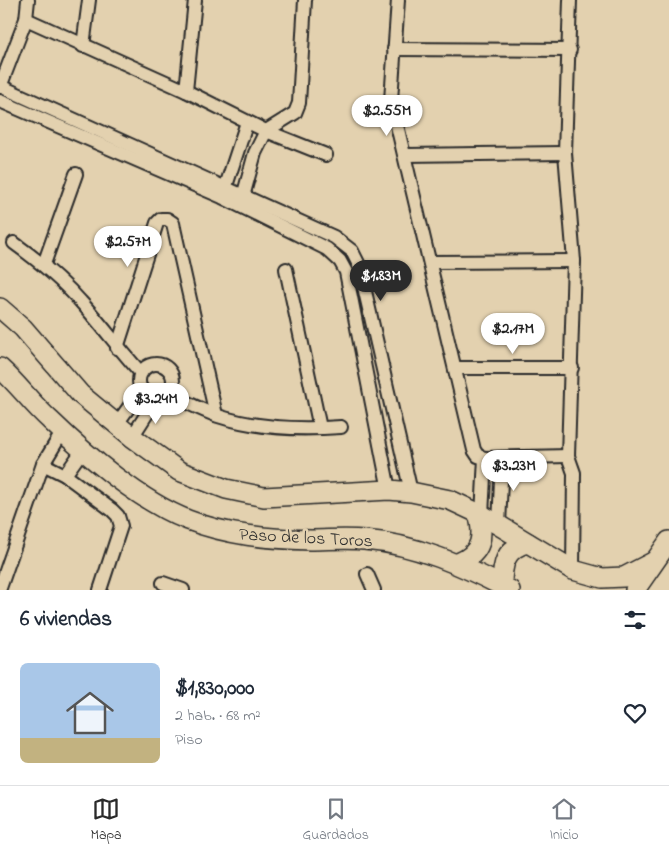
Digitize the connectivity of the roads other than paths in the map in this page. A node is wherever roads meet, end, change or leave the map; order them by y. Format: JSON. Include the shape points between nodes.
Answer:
{"nodes":[{"id":1,"x":28,"y":0,"type":"edge"},
{"id":2,"x":89,"y":0,"type":"edge"},
{"id":3,"x":195,"y":0,"type":"edge"},
{"id":4,"x":306,"y":0,"type":"edge"},
{"id":5,"x":398,"y":0,"type":"edge"},
{"id":6,"x":570,"y":0,"type":"edge"},
{"id":7,"x":26,"y":19,"type":"junction"},
{"id":8,"x":83,"y":46,"type":"junction"},
{"id":9,"x":394,"y":49,"type":"junction"},
{"id":10,"x":570,"y":50,"type":"junction"},
{"id":11,"x":0,"y":86,"type":"edge"},
{"id":12,"x":186,"y":91,"type":"junction"},
{"id":13,"x":0,"y":101,"type":"edge"},
{"id":14,"x":247,"y":122,"type":"junction"},
{"id":15,"x":266,"y":131,"type":"junction"},
{"id":16,"x":565,"y":153,"type":"junction"},
{"id":17,"x":326,"y":155,"type":"dead end"},
{"id":18,"x":406,"y":155,"type":"junction"},
{"id":19,"x":76,"y":174,"type":"dead end"},
{"id":20,"x":224,"y":192,"type":"junction"},
{"id":21,"x":241,"y":201,"type":"junction"},
{"id":22,"x":14,"y":244,"type":"dead end"},
{"id":23,"x":574,"y":261,"type":"junction"},
{"id":24,"x":430,"y":262,"type":"junction"},
{"id":25,"x":44,"y":264,"type":"junction"},
{"id":26,"x":286,"y":269,"type":"dead end"},
{"id":27,"x":0,"y":308,"type":"edge"},
{"id":28,"x":117,"y":348,"type":"junction"},
{"id":29,"x":0,"y":368,"type":"edge"},
{"id":30,"x":454,"y":368,"type":"junction"},
{"id":31,"x":572,"y":368,"type":"junction"},
{"id":32,"x":142,"y":373,"type":"junction"},
{"id":33,"x":142,"y":390,"type":"junction"},
{"id":34,"x":162,"y":396,"type":"junction"},
{"id":35,"x":216,"y":415,"type":"junction"},
{"id":36,"x":116,"y":425,"type":"junction"},
{"id":37,"x":341,"y":427,"type":"dead end"},
{"id":38,"x":320,"y":428,"type":"junction"},
{"id":39,"x":63,"y":431,"type":"junction"},
{"id":40,"x":132,"y":437,"type":"junction"},
{"id":41,"x":82,"y":451,"type":"junction"},
{"id":42,"x":568,"y":456,"type":"junction"},
{"id":43,"x":485,"y":458,"type":"junction"},
{"id":44,"x":502,"y":459,"type":"junction"},
{"id":45,"x":43,"y":464,"type":"junction"},
{"id":46,"x":65,"y":475,"type":"junction"},
{"id":47,"x":389,"y":490,"type":"junction"},
{"id":48,"x":411,"y":492,"type":"junction"},
{"id":49,"x":480,"y":513,"type":"junction"},
{"id":50,"x":499,"y":525,"type":"junction"},
{"id":51,"x":669,"y":541,"type":"edge"},
{"id":52,"x":528,"y":543,"type":"junction"},
{"id":53,"x":653,"y":562,"type":"junction"},
{"id":54,"x":458,"y":563,"type":"junction"},
{"id":55,"x":573,"y":570,"type":"junction"},
{"id":56,"x":367,"y":574,"type":"dead end"},
{"id":57,"x":163,"y":583,"type":"dead end"},
{"id":58,"x":0,"y":588,"type":"edge"},
{"id":59,"x":506,"y":588,"type":"edge"},
{"id":60,"x":100,"y":590,"type":"edge"},
{"id":61,"x":183,"y":590,"type":"edge"},
{"id":62,"x":374,"y":590,"type":"edge"},
{"id":63,"x":635,"y":590,"type":"edge"}],
"edges":[{"from":1,"to":7,"type":"street"},
{"from":2,"to":8,"type":"street"},
{"from":3,"to":12,"type":"street"},
{"from":4,"to":15,"type":"street","via":[[299,103],[295,113]]},
{"from":5,"to":9,"type":"street"},
{"from":6,"to":10,"type":"street"},
{"from":7,"to":8,"type":"street"},
{"from":7,"to":11,"type":"street"},
{"from":8,"to":12,"type":"street"},
{"from":9,"to":10,"type":"street"},
{"from":9,"to":18,"type":"street","via":[[391,100]]},
{"from":10,"to":16,"type":"street"},
{"from":11,"to":20,"type":"street"},
{"from":12,"to":14,"type":"street"},
{"from":13,"to":20,"type":"street"},
{"from":14,"to":15,"type":"street"},
{"from":14,"to":20,"type":"street"},
{"from":15,"to":17,"type":"street"},
{"from":15,"to":21,"type":"street","via":[[255,153]]},
{"from":16,"to":18,"type":"street"},
{"from":16,"to":23,"type":"street"},
{"from":18,"to":24,"type":"street"},
{"from":19,"to":25,"type":"street"},
{"from":20,"to":21,"type":"street"},
{"from":21,"to":47,"type":"street","via":[[327,248],[346,272]]},
{"from":21,"to":48,"type":"street","via":[[334,238],[352,251],[359,265]]},
{"from":22,"to":25,"type":"street"},
{"from":23,"to":24,"type":"street"},
{"from":23,"to":31,"type":"street"},
{"from":24,"to":30,"type":"street"},
{"from":25,"to":28,"type":"street","via":[[82,302]]},
{"from":26,"to":38,"type":"street"},
{"from":27,"to":36,"type":"street","via":[[23,328],[80,394]]},
{"from":28,"to":32,"type":"street"},
{"from":28,"to":35,"type":"street","via":[[157,223],[167,219],[173,223]]},
{"from":29,"to":39,"type":"street","name":"Paso de los Toros"},
{"from":30,"to":31,"type":"street"},
{"from":30,"to":43,"type":"street","via":[[474,450]]},
{"from":31,"to":42,"type":"street"},
{"from":32,"to":33,"type":"street"},
{"from":32,"to":34,"type":"street","via":[[150,365],[167,368],[173,384]]},
{"from":33,"to":34,"type":"street","via":[[151,397]]},
{"from":33,"to":36,"type":"street"},
{"from":34,"to":35,"type":"street"},
{"from":34,"to":40,"type":"street"},
{"from":35,"to":38,"type":"street","via":[[255,426]]},
{"from":36,"to":40,"type":"street"},
{"from":37,"to":38,"type":"street"},
{"from":39,"to":41,"type":"street","name":"Paso de los Toros"},
{"from":39,"to":45,"type":"street"},
{"from":40,"to":47,"type":"street","via":[[178,471],[226,489],[264,497]]},
{"from":41,"to":46,"type":"street"},
{"from":41,"to":54,"type":"street","name":"Paso de los Toros","via":[[159,505],[214,529],[240,535],[385,542]]},
{"from":42,"to":44,"type":"street"},
{"from":42,"to":55,"type":"street","via":[[574,473]]},
{"from":43,"to":44,"type":"street"},
{"from":43,"to":49,"type":"street"},
{"from":44,"to":50,"type":"street"},
{"from":45,"to":46,"type":"street"},
{"from":45,"to":58,"type":"street"},
{"from":46,"to":60,"type":"street","via":[[118,516],[121,526]]},
{"from":47,"to":48,"type":"street"},
{"from":48,"to":49,"type":"street","via":[[450,500]]},
{"from":49,"to":50,"type":"street"},
{"from":49,"to":54,"type":"street","via":[[480,544],[470,558]]},
{"from":50,"to":52,"type":"street"},
{"from":51,"to":53,"type":"street"},
{"from":52,"to":55,"type":"street"},
{"from":52,"to":59,"type":"street","via":[[516,545],[510,551],[502,575]]},
{"from":53,"to":55,"type":"street","via":[[624,577],[602,578]]},
{"from":53,"to":63,"type":"street"},
{"from":54,"to":59,"type":"street","name":"Paso de los Toros"},
{"from":56,"to":62,"type":"street"},
{"from":57,"to":61,"type":"street"}]}
